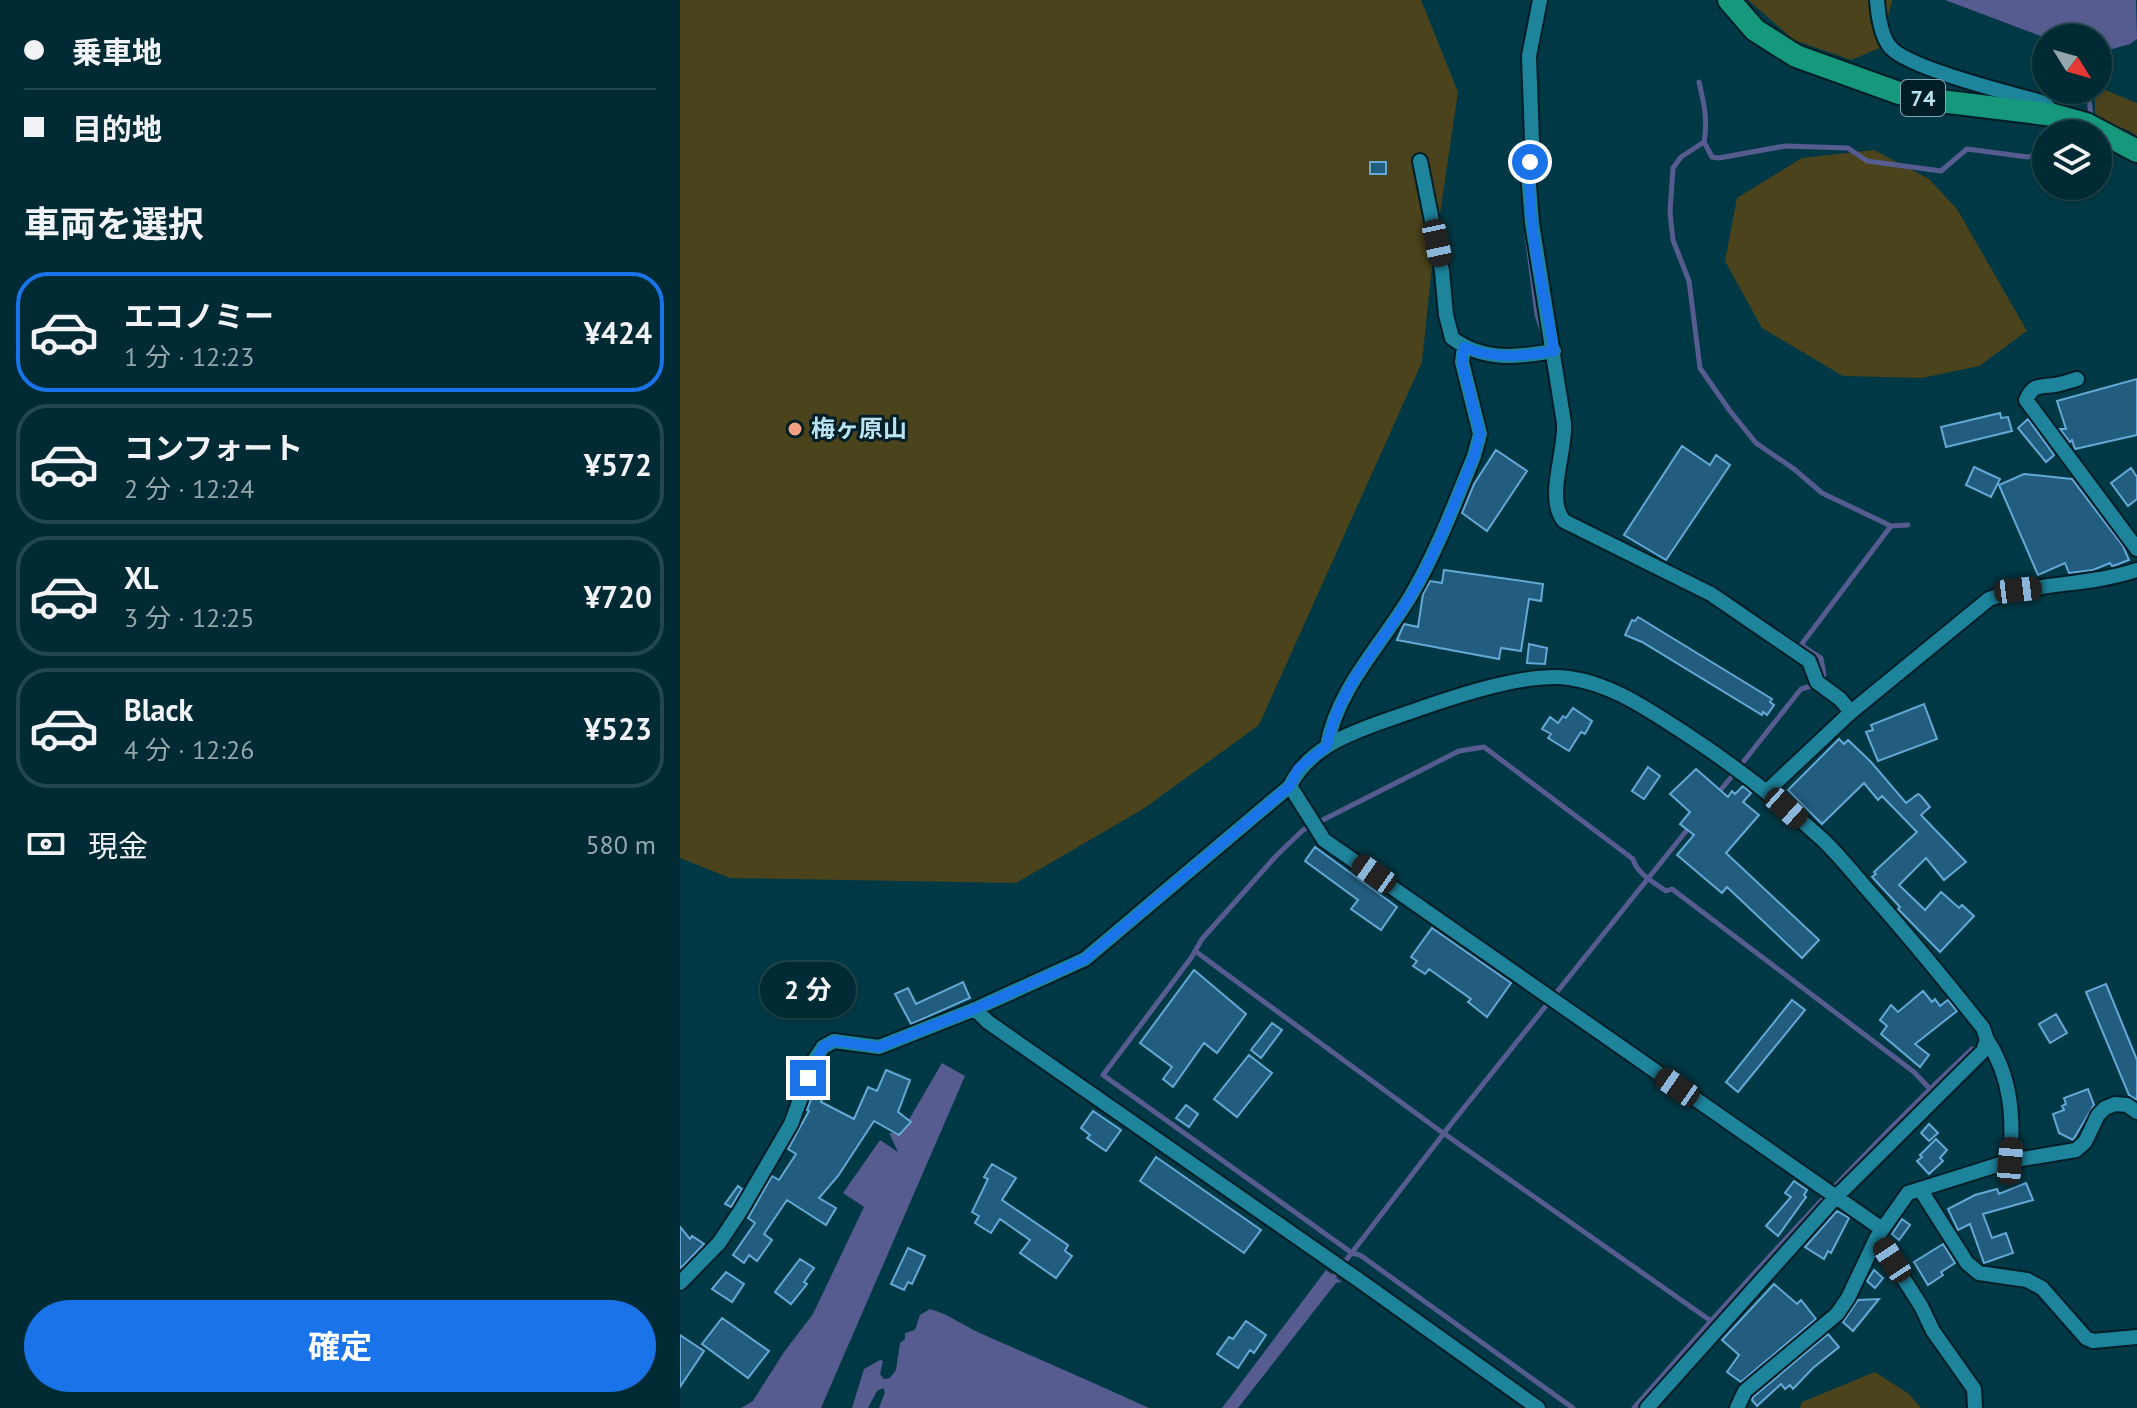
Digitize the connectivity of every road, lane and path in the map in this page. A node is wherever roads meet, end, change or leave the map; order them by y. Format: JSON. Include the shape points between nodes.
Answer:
{"nodes":[{"id":1,"x":1540,"y":0,"type":"edge"},
{"id":2,"x":1729,"y":0,"type":"edge"},
{"id":3,"x":1877,"y":0,"type":"edge"},
{"id":4,"x":2054,"y":115,"type":"junction"},
{"id":5,"x":2137,"y":151,"type":"edge"},
{"id":6,"x":1420,"y":161,"type":"dead end"},
{"id":7,"x":1464,"y":347,"type":"junction"},
{"id":8,"x":1554,"y":351,"type":"junction"},
{"id":9,"x":2077,"y":379,"type":"dead end"},
{"id":10,"x":2137,"y":549,"type":"edge"},
{"id":11,"x":2137,"y":570,"type":"edge"},
{"id":12,"x":1851,"y":712,"type":"junction"},
{"id":13,"x":1327,"y":746,"type":"junction"},
{"id":14,"x":1290,"y":786,"type":"junction"},
{"id":15,"x":1767,"y":791,"type":"junction"},
{"id":16,"x":975,"y":1009,"type":"junction"},
{"id":17,"x":1987,"y":1040,"type":"junction"},
{"id":18,"x":2137,"y":1112,"type":"edge"},
{"id":19,"x":2010,"y":1161,"type":"junction"},
{"id":20,"x":1920,"y":1189,"type":"junction"},
{"id":21,"x":1830,"y":1195,"type":"junction"},
{"id":22,"x":1880,"y":1233,"type":"junction"},
{"id":23,"x":680,"y":1283,"type":"edge"},
{"id":24,"x":2137,"y":1337,"type":"edge"},
{"id":25,"x":1538,"y":1408,"type":"edge"},
{"id":26,"x":1647,"y":1408,"type":"edge"},
{"id":27,"x":1737,"y":1408,"type":"edge"},
{"id":28,"x":1975,"y":1408,"type":"edge"}],
"edges":[{"from":1,"to":8,"type":"street","via":[[1529,56],[1529,185]]},
{"from":2,"to":4,"type":"main road","number":"74","via":[[1755,30],[1796,56],[1899,93]]},
{"from":3,"to":4,"type":"street","via":[[1885,40],[1893,51],[1941,72],[2045,103]]},
{"from":4,"to":5,"type":"main road","number":"74","via":[[2086,124]]},
{"from":6,"to":7,"type":"street","via":[[1446,315],[1452,338]]},
{"from":7,"to":8,"type":"street","via":[[1511,358]]},
{"from":7,"to":13,"type":"street","via":[[1462,362],[1480,434],[1474,456],[1411,596],[1350,689],[1331,723]]},
{"from":8,"to":12,"type":"street","via":[[1566,441],[1555,501],[1564,521],[1723,603],[1809,661],[1817,682]]},
{"from":9,"to":10,"type":"street","via":[[2039,385],[2026,400]]},
{"from":11,"to":12,"type":"street","via":[[1989,599]]},
{"from":12,"to":15,"type":"street"},
{"from":13,"to":14,"type":"street","via":[[1298,769]]},
{"from":13,"to":15,"type":"street","via":[[1437,702],[1531,679],[1570,678],[1630,698]]},
{"from":14,"to":16,"type":"street","via":[[1085,959]]},
{"from":14,"to":21,"type":"street","via":[[1324,840]]},
{"from":15,"to":17,"type":"street","via":[[1824,841],[1911,938]]},
{"from":16,"to":23,"type":"street","via":[[879,1047],[834,1041],[823,1047],[791,1124],[741,1210],[719,1243]]},
{"from":16,"to":25,"type":"street"},
{"from":17,"to":19,"type":"street","via":[[2006,1076],[2013,1130]]},
{"from":17,"to":21,"type":"street","via":[[1983,1051]]},
{"from":18,"to":19,"type":"street","via":[[2115,1104],[2098,1115],[2076,1150]]},
{"from":19,"to":20,"type":"street"},
{"from":20,"to":22,"type":"street","via":[[1908,1193]]},
{"from":20,"to":24,"type":"street","via":[[1967,1263],[1979,1273],[2027,1280],[2042,1288],[2093,1341]]},
{"from":21,"to":22,"type":"street"},
{"from":21,"to":26,"type":"street"},
{"from":22,"to":27,"type":"street","via":[[1837,1314],[1745,1391]]},
{"from":22,"to":28,"type":"street","via":[[1933,1331],[1974,1389]]}]}
